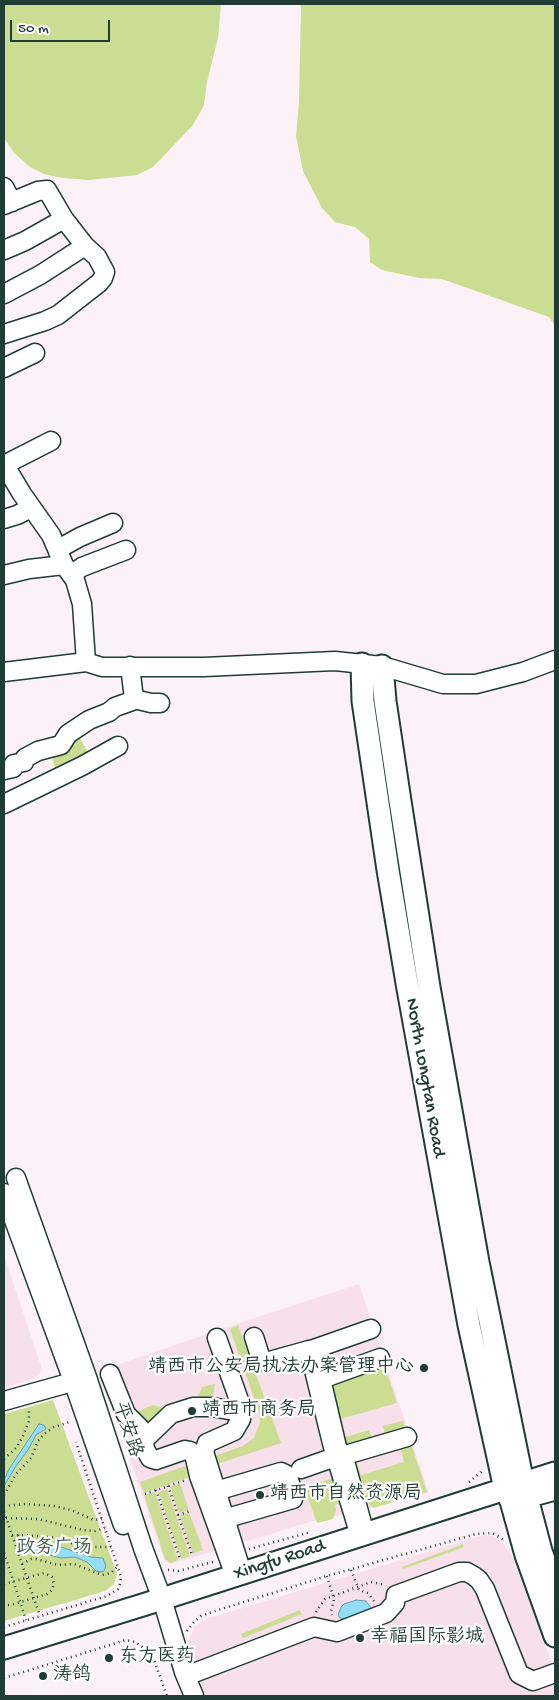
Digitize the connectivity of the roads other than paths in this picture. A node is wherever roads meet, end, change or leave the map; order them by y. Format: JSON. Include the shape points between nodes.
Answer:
{"nodes":[{"id":1,"x":4,"y":186,"type":"edge"},
{"id":2,"x":8,"y":204,"type":"edge"},
{"id":3,"x":64,"y":219,"type":"junction"},
{"id":4,"x":85,"y":246,"type":"junction"},
{"id":5,"x":4,"y":250,"type":"edge"},
{"id":6,"x":4,"y":294,"type":"edge"},
{"id":7,"x":4,"y":334,"type":"edge"},
{"id":8,"x":35,"y":353,"type":"dead end"},
{"id":9,"x":4,"y":368,"type":"edge"},
{"id":10,"x":51,"y":441,"type":"dead end"},
{"id":11,"x":4,"y":464,"type":"edge"},
{"id":12,"x":31,"y":508,"type":"junction"},
{"id":13,"x":4,"y":519,"type":"edge"},
{"id":14,"x":113,"y":523,"type":"dead end"},
{"id":15,"x":126,"y":550,"type":"dead end"},
{"id":16,"x":65,"y":564,"type":"junction"},
{"id":17,"x":4,"y":575,"type":"edge"},
{"id":18,"x":555,"y":660,"type":"edge"},
{"id":19,"x":86,"y":662,"type":"junction"},
{"id":20,"x":372,"y":665,"type":"junction"},
{"id":21,"x":130,"y":666,"type":"junction"},
{"id":22,"x":4,"y":672,"type":"edge"},
{"id":23,"x":134,"y":699,"type":"junction"},
{"id":24,"x":160,"y":703,"type":"dead end"},
{"id":25,"x":118,"y":746,"type":"dead end"},
{"id":26,"x":4,"y":770,"type":"edge"},
{"id":27,"x":4,"y":804,"type":"edge"},
{"id":28,"x":16,"y":1178,"type":"dead end"},
{"id":29,"x":4,"y":1193,"type":"edge"},
{"id":30,"x":371,"y":1329,"type":"dead end"},
{"id":31,"x":254,"y":1337,"type":"dead end"},
{"id":32,"x":217,"y":1338,"type":"dead end"},
{"id":33,"x":312,"y":1349,"type":"junction"},
{"id":34,"x":380,"y":1358,"type":"dead end"},
{"id":35,"x":110,"y":1374,"type":"dead end"},
{"id":36,"x":80,"y":1379,"type":"junction"},
{"id":37,"x":322,"y":1379,"type":"junction"},
{"id":38,"x":4,"y":1401,"type":"edge"},
{"id":39,"x":239,"y":1414,"type":"junction"},
{"id":40,"x":407,"y":1437,"type":"dead end"},
{"id":41,"x":145,"y":1439,"type":"junction"},
{"id":42,"x":339,"y":1457,"type":"junction"},
{"id":43,"x":301,"y":1469,"type":"dead end"},
{"id":44,"x":555,"y":1474,"type":"edge"},
{"id":45,"x":263,"y":1478,"type":"junction"},
{"id":46,"x":555,"y":1489,"type":"edge"},
{"id":47,"x":216,"y":1490,"type":"junction"},
{"id":48,"x":517,"y":1493,"type":"junction"},
{"id":49,"x":270,"y":1506,"type":"junction"},
{"id":50,"x":224,"y":1519,"type":"junction"},
{"id":51,"x":363,"y":1535,"type":"junction"},
{"id":52,"x":548,"y":1549,"type":"edge"},
{"id":53,"x":239,"y":1574,"type":"junction"},
{"id":54,"x":555,"y":1591,"type":"edge"},
{"id":55,"x":158,"y":1607,"type":"junction"},
{"id":56,"x":555,"y":1636,"type":"edge"},
{"id":57,"x":4,"y":1648,"type":"edge"},
{"id":58,"x":4,"y":1659,"type":"edge"},
{"id":59,"x":555,"y":1673,"type":"edge"},
{"id":60,"x":186,"y":1676,"type":"junction"},
{"id":61,"x":183,"y":1696,"type":"edge"},
{"id":62,"x":194,"y":1696,"type":"edge"}],
"edges":[{"from":1,"to":2,"type":"street"},
{"from":2,"to":3,"type":"street","via":[[38,190],[47,190]]},
{"from":3,"to":4,"type":"street"},
{"from":3,"to":5,"type":"street"},
{"from":4,"to":6,"type":"street"},
{"from":4,"to":7,"type":"street","via":[[105,272],[99,283],[45,322]]},
{"from":8,"to":9,"type":"street"},
{"from":10,"to":11,"type":"street"},
{"from":11,"to":12,"type":"street"},
{"from":12,"to":13,"type":"street"},
{"from":12,"to":16,"type":"street"},
{"from":14,"to":16,"type":"street","via":[[62,547]]},
{"from":15,"to":16,"type":"street","via":[[82,567]]},
{"from":16,"to":17,"type":"street"},
{"from":16,"to":19,"type":"street","via":[[82,604]]},
{"from":18,"to":20,"type":"street","via":[[476,684],[443,684]]},
{"from":19,"to":21,"type":"street","via":[[102,667]]},
{"from":19,"to":22,"type":"street"},
{"from":20,"to":21,"type":"street","via":[[335,661],[204,667]]},
{"from":20,"to":48,"type":"main road","name":"North Longtan Road","via":[[385,701],[429,987]]},
{"from":21,"to":23,"type":"street"},
{"from":23,"to":24,"type":"street"},
{"from":23,"to":26,"type":"street","via":[[89,720],[68,734],[62,745],[38,751],[25,758],[24,762]]},
{"from":25,"to":27,"type":"street"},
{"from":28,"to":36,"type":"street","name":"平安路"},
{"from":29,"to":36,"type":"street","name":"平安路"},
{"from":30,"to":33,"type":"street"},
{"from":31,"to":33,"type":"street","via":[[261,1359],[266,1362]]},
{"from":32,"to":39,"type":"street","via":[[240,1403]]},
{"from":33,"to":37,"type":"street"},
{"from":33,"to":42,"type":"street"},
{"from":34,"to":37,"type":"street"},
{"from":35,"to":41,"type":"street","via":[[126,1414],[141,1429]]},
{"from":36,"to":38,"type":"street"},
{"from":36,"to":55,"type":"street","name":"平安路","via":[[143,1548]]},
{"from":37,"to":42,"type":"street"},
{"from":39,"to":41,"type":"street","via":[[227,1409],[192,1407],[171,1414]]},
{"from":39,"to":47,"type":"street","via":[[241,1419],[234,1431],[207,1443],[205,1447]]},
{"from":40,"to":42,"type":"street"},
{"from":41,"to":53,"type":"street","via":[[148,1455],[156,1460],[185,1450],[194,1454],[199,1476]]},
{"from":42,"to":43,"type":"street"},
{"from":42,"to":51,"type":"street"},
{"from":44,"to":48,"type":"main road","name":"Xingfu Road"},
{"from":45,"to":47,"type":"street"},
{"from":45,"to":49,"type":"street"},
{"from":45,"to":49,"type":"street","via":[[285,1473],[294,1494],[293,1499]]},
{"from":46,"to":48,"type":"main road","name":"Xingfu Road"},
{"from":47,"to":50,"type":"street"},
{"from":48,"to":51,"type":"main road","name":"Xingfu Road"},
{"from":48,"to":52,"type":"main road"},
{"from":48,"to":55,"type":"main road","name":"Xingfu Road"},
{"from":48,"to":56,"type":"main road","via":[[526,1555]]},
{"from":49,"to":50,"type":"street"},
{"from":50,"to":53,"type":"street"},
{"from":51,"to":53,"type":"main road","name":"Xingfu Road"},
{"from":52,"to":54,"type":"main road"},
{"from":53,"to":55,"type":"main road","name":"Xingfu Road"},
{"from":55,"to":57,"type":"main road","name":"Xingfu Road"},
{"from":55,"to":58,"type":"main road","name":"Xingfu Road"},
{"from":55,"to":60,"type":"street","name":"平安路"},
{"from":55,"to":61,"type":"street","name":"平安路"},
{"from":59,"to":60,"type":"street","via":[[533,1681],[519,1674],[485,1588],[474,1576],[459,1572],[396,1595],[395,1603],[386,1613],[338,1632],[314,1627]]},
{"from":60,"to":62,"type":"street","name":"平安路"}]}
